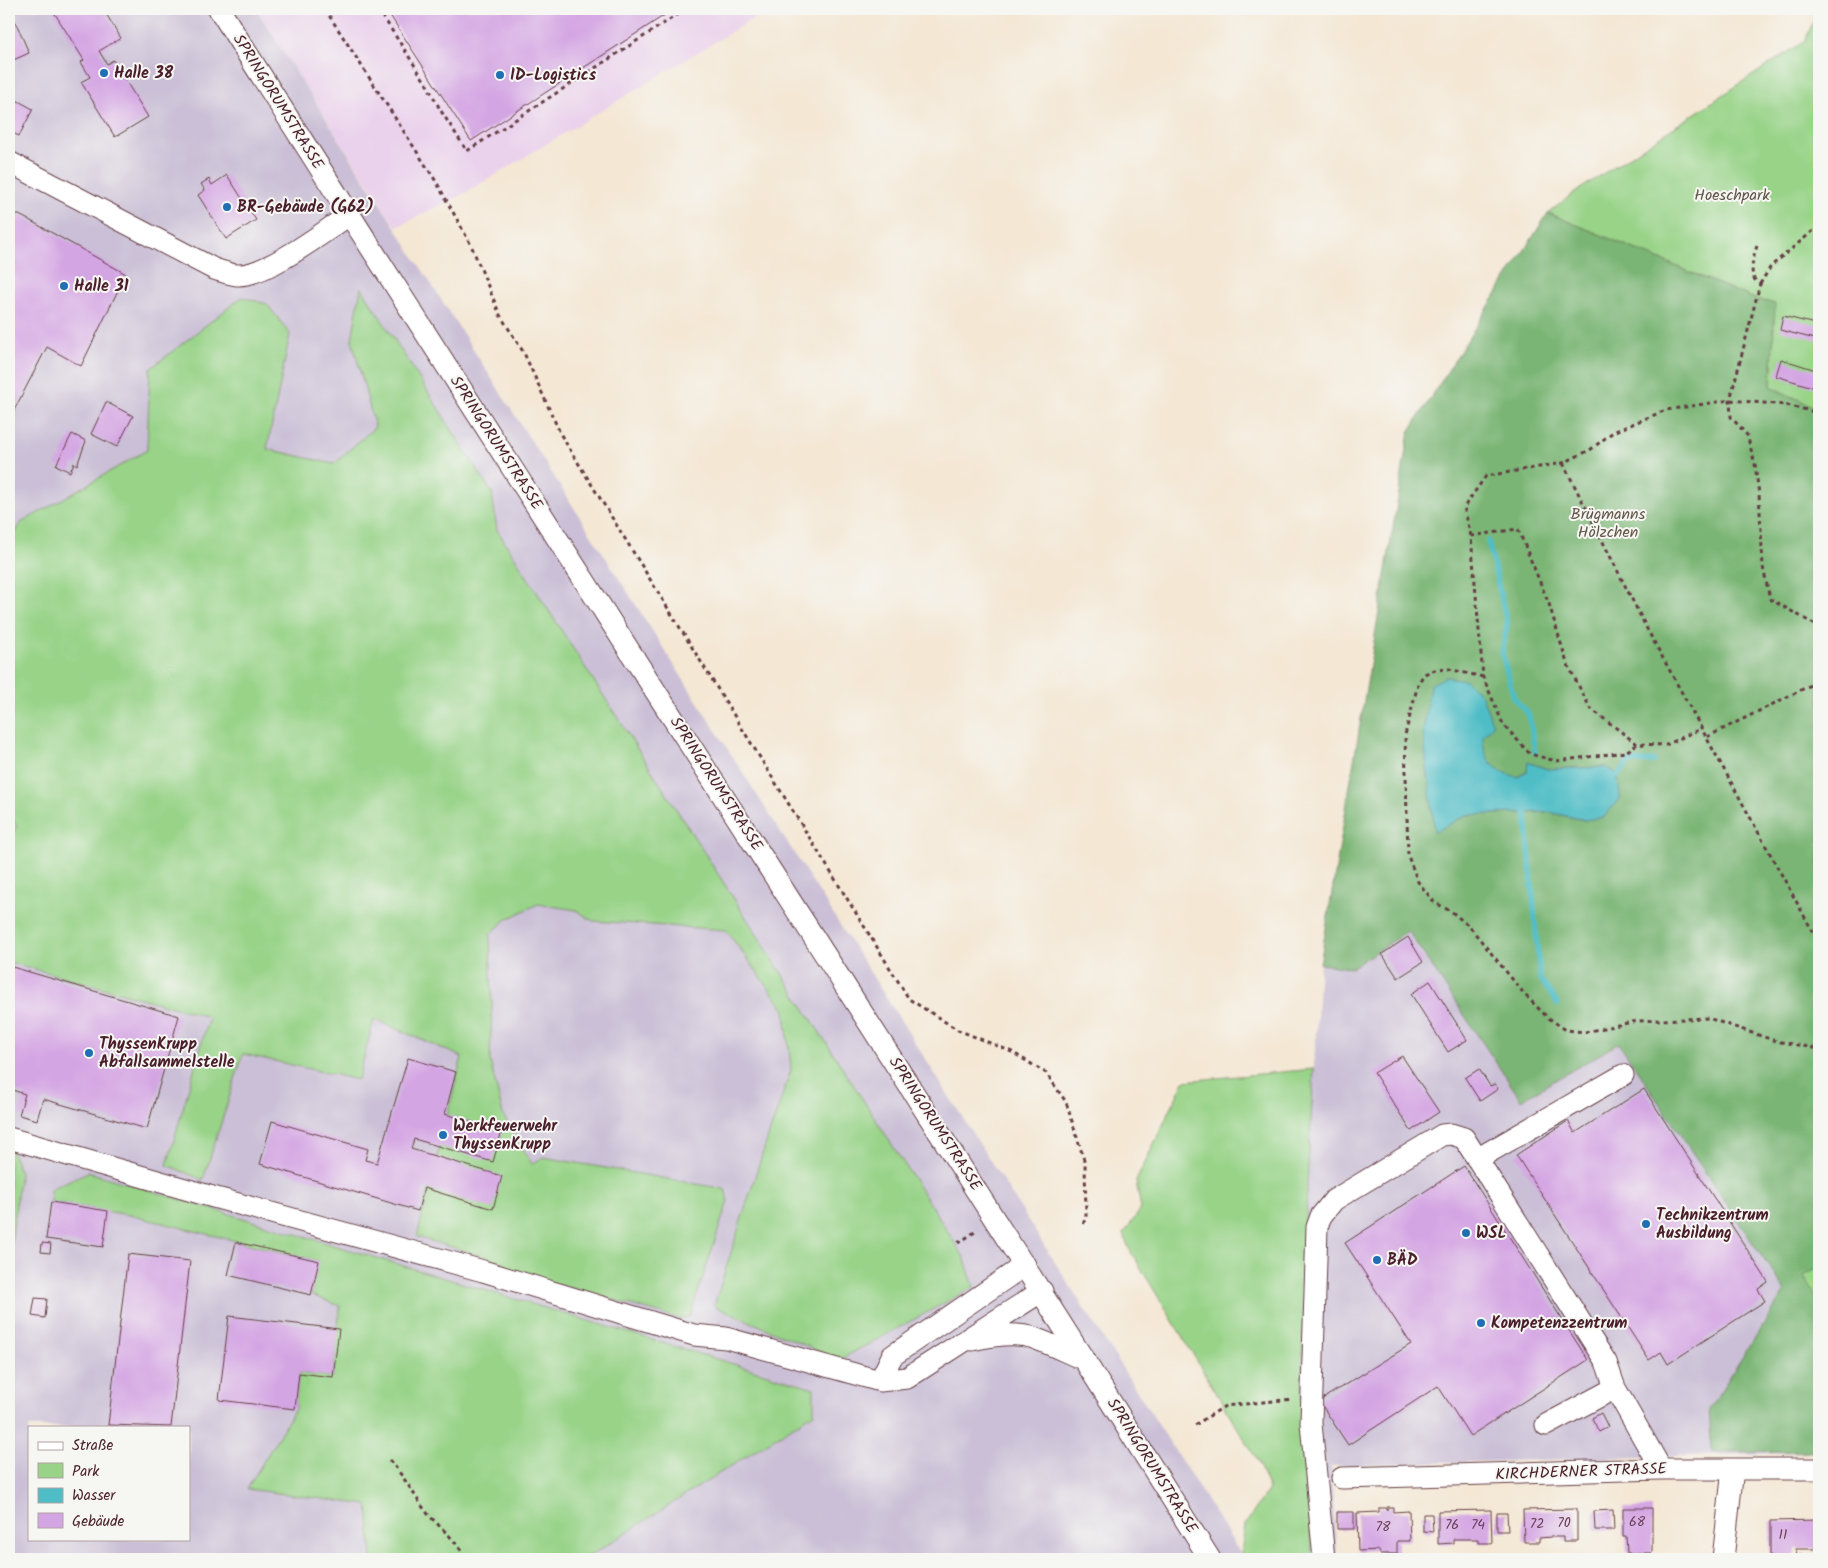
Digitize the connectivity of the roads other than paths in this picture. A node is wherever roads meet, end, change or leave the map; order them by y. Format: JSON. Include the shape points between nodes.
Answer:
{"nodes":[{"id":1,"x":219,"y":9,"type":"edge"},
{"id":2,"x":9,"y":162,"type":"edge"},
{"id":3,"x":349,"y":215,"type":"junction"},
{"id":4,"x":1623,"y":1076,"type":"dead end"},
{"id":5,"x":9,"y":1138,"type":"edge"},
{"id":6,"x":1477,"y":1159,"type":"junction"},
{"id":7,"x":1025,"y":1265,"type":"junction"},
{"id":8,"x":1042,"y":1291,"type":"junction"},
{"id":9,"x":962,"y":1342,"type":"junction"},
{"id":10,"x":1086,"y":1360,"type":"junction"},
{"id":11,"x":880,"y":1381,"type":"junction"},
{"id":12,"x":1615,"y":1388,"type":"junction"},
{"id":13,"x":1546,"y":1425,"type":"dead end"},
{"id":14,"x":1819,"y":1468,"type":"edge"},
{"id":15,"x":1661,"y":1469,"type":"junction"},
{"id":16,"x":1733,"y":1470,"type":"junction"},
{"id":17,"x":1342,"y":1478,"type":"dead end"},
{"id":18,"x":1210,"y":1559,"type":"edge"},
{"id":19,"x":1324,"y":1559,"type":"edge"},
{"id":20,"x":1723,"y":1559,"type":"edge"}],
"edges":[{"from":1,"to":3,"type":"street","name":"SPRINGORUMSTRASSE"},
{"from":2,"to":3,"type":"street","via":[[214,269],[238,275],[258,272]]},
{"from":3,"to":7,"type":"street","name":"SPRINGORUMSTRASSE"},
{"from":4,"to":6,"type":"street"},
{"from":5,"to":11,"type":"street","via":[[483,1271],[694,1336],[726,1338]]},
{"from":6,"to":12,"type":"street","via":[[1606,1362]]},
{"from":6,"to":19,"type":"street","via":[[1464,1138],[1442,1135],[1334,1200],[1321,1216],[1310,1396]]},
{"from":7,"to":8,"type":"street","name":"SPRINGORUMSTRASSE"},
{"from":7,"to":11,"type":"street","via":[[892,1356]]},
{"from":8,"to":9,"type":"street"},
{"from":8,"to":10,"type":"street","name":"SPRINGORUMSTRASSE"},
{"from":9,"to":10,"type":"street","via":[[990,1336],[1030,1337]]},
{"from":9,"to":11,"type":"street","via":[[907,1378]]},
{"from":10,"to":18,"type":"street","name":"SPRINGORUMSTRASSE"},
{"from":12,"to":13,"type":"street"},
{"from":12,"to":15,"type":"street"},
{"from":14,"to":16,"type":"street","name":"KIRCHDERNER STRASSE"},
{"from":15,"to":16,"type":"street","name":"KIRCHDERNER STRASSE"},
{"from":15,"to":17,"type":"street","name":"KIRCHDERNER STRASSE"},
{"from":16,"to":20,"type":"street"}]}
